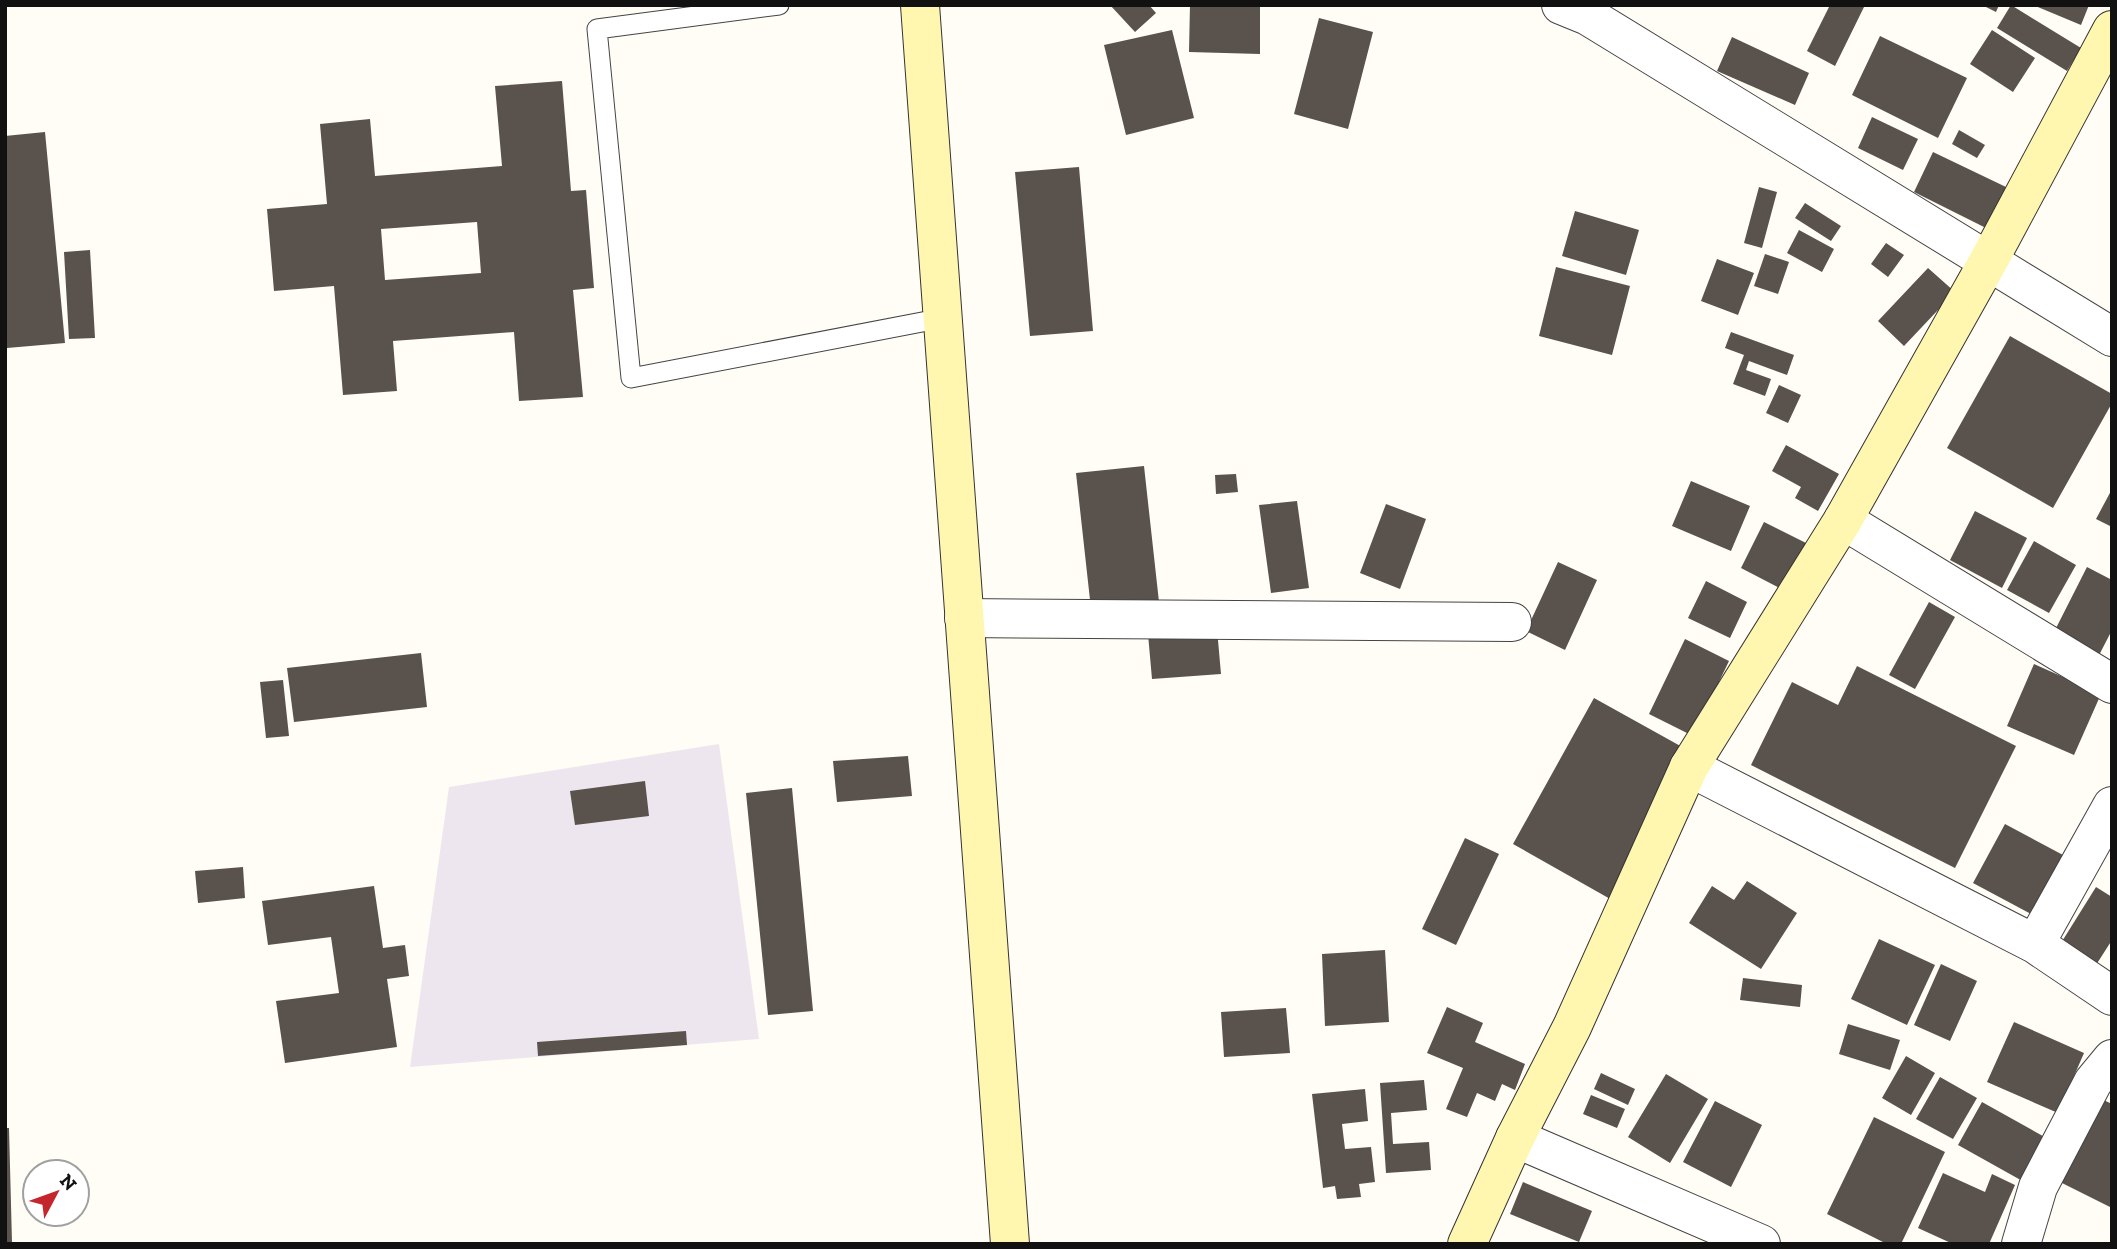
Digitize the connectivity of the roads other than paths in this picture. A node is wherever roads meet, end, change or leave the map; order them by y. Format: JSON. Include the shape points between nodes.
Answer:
{"nodes":[{"id":1,"x":779,"y":5,"type":"edge"},
{"id":2,"x":920,"y":5,"type":"edge"},
{"id":3,"x":1561,"y":5,"type":"edge"},
{"id":4,"x":2112,"y":30,"type":"edge"},
{"id":5,"x":1989,"y":260,"type":"junction"},
{"id":6,"x":943,"y":318,"type":"junction"},
{"id":7,"x":2112,"y":337,"type":"edge"},
{"id":8,"x":1843,"y":520,"type":"junction"},
{"id":9,"x":964,"y":618,"type":"junction"},
{"id":10,"x":1512,"y":622,"type":"dead end"},
{"id":11,"x":2112,"y":684,"type":"edge"},
{"id":12,"x":1689,"y":766,"type":"junction"},
{"id":13,"x":2112,"y":806,"type":"edge"},
{"id":14,"x":2035,"y":944,"type":"junction"},
{"id":15,"x":2112,"y":996,"type":"edge"},
{"id":16,"x":2112,"y":1059,"type":"edge"},
{"id":17,"x":1515,"y":1138,"type":"junction"},
{"id":18,"x":1010,"y":1244,"type":"edge"},
{"id":19,"x":1468,"y":1244,"type":"edge"},
{"id":20,"x":1761,"y":1244,"type":"edge"},
{"id":21,"x":2021,"y":1244,"type":"edge"}],
"edges":[{"from":1,"to":6,"type":"lane","via":[[597,29],[631,378]]},
{"from":2,"to":6,"type":"street"},
{"from":3,"to":5,"type":"street","via":[[1588,16]]},
{"from":4,"to":5,"type":"street"},
{"from":5,"to":7,"type":"street"},
{"from":5,"to":8,"type":"street"},
{"from":6,"to":9,"type":"street"},
{"from":8,"to":11,"type":"street"},
{"from":8,"to":12,"type":"street"},
{"from":9,"to":10,"type":"street"},
{"from":9,"to":18,"type":"street"},
{"from":12,"to":14,"type":"street"},
{"from":12,"to":17,"type":"street","via":[[1572,1027]]},
{"from":13,"to":14,"type":"street"},
{"from":14,"to":15,"type":"street"},
{"from":16,"to":21,"type":"street","via":[[2093,1082],[2038,1187]]},
{"from":17,"to":19,"type":"street"},
{"from":17,"to":20,"type":"street"}]}
